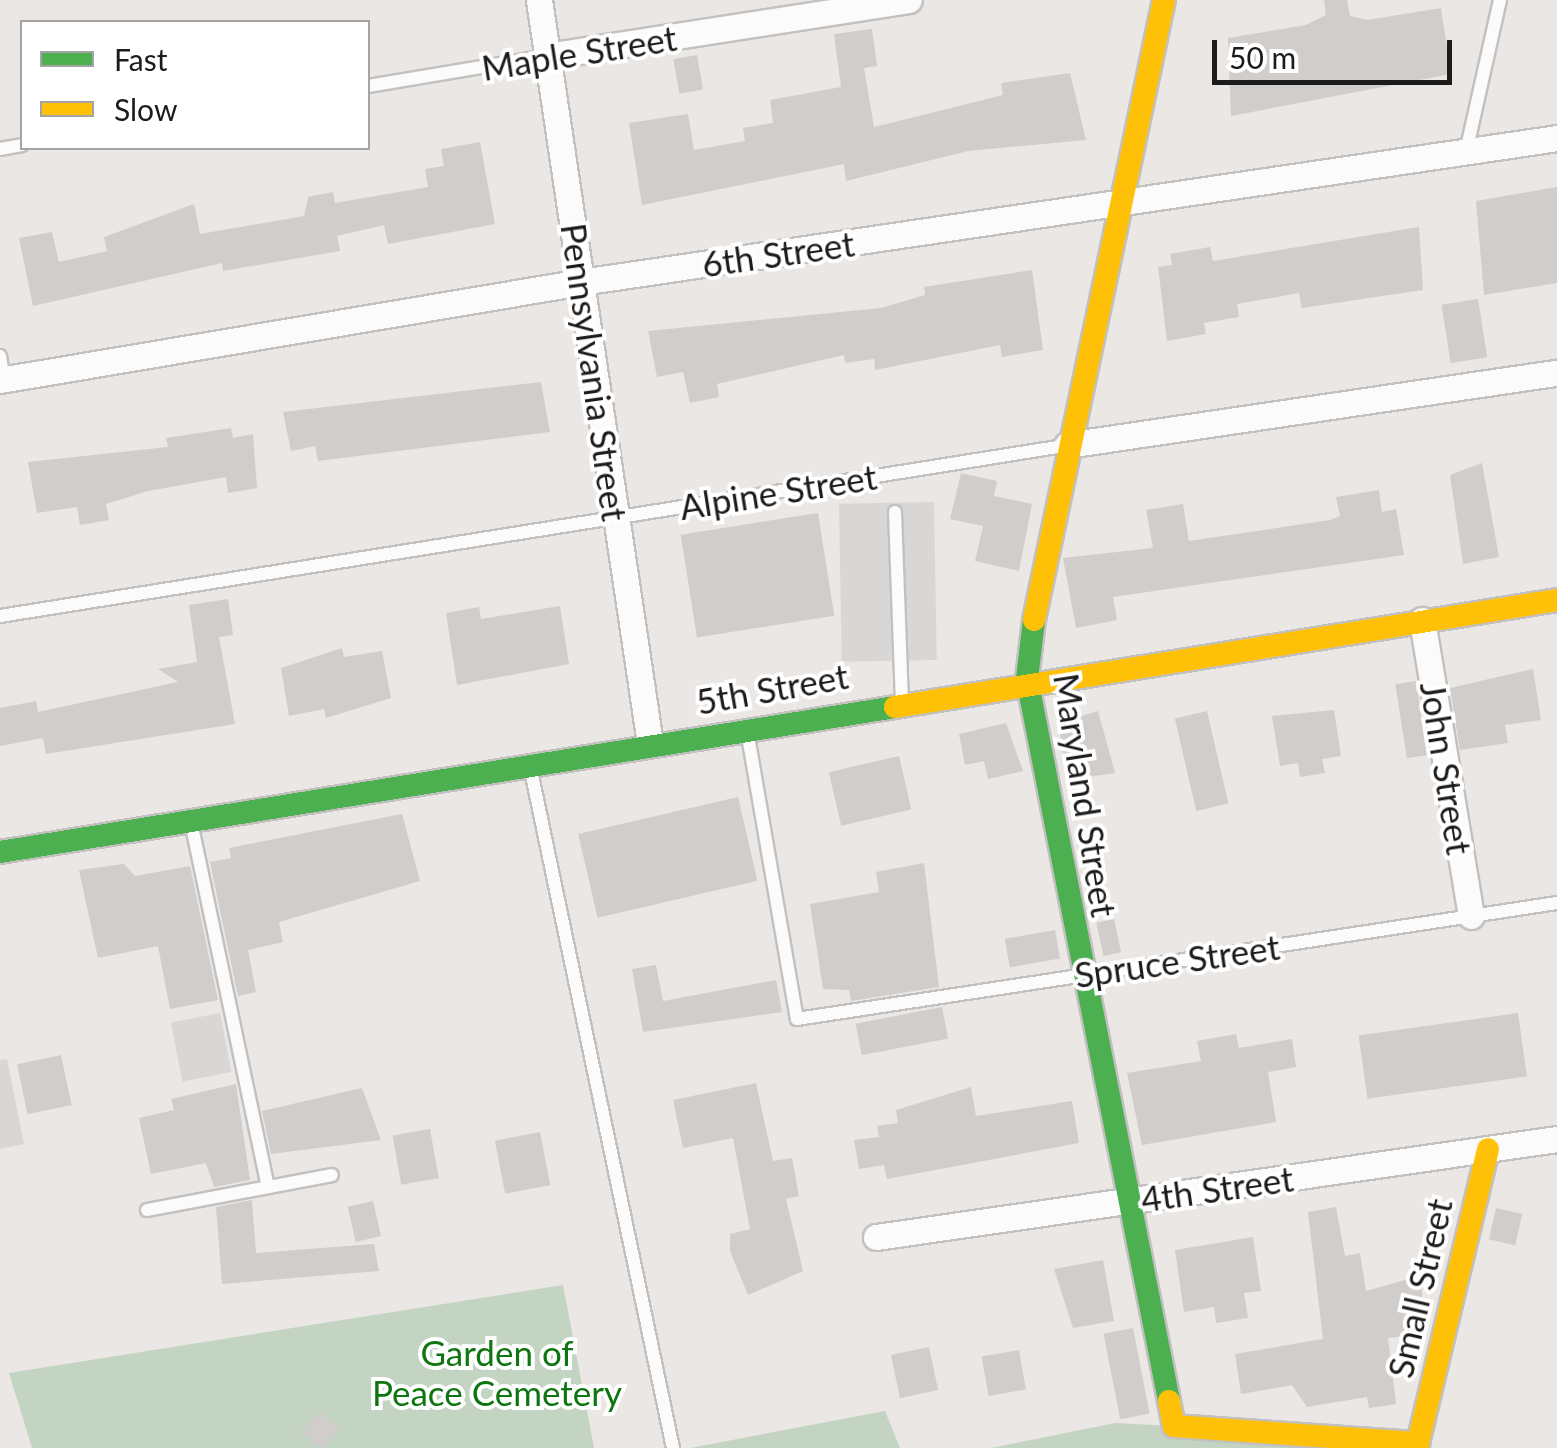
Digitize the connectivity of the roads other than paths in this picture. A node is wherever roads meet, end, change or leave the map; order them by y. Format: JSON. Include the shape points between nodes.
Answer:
{"nodes":[{"id":1,"x":539,"y":0,"type":"edge"},
{"id":2,"x":910,"y":0,"type":"edge"},
{"id":3,"x":1164,"y":0,"type":"edge"},
{"id":4,"x":1500,"y":0,"type":"edge"},
{"id":5,"x":547,"y":56,"type":"junction"},
{"id":6,"x":370,"y":86,"type":"edge"},
{"id":7,"x":1557,"y":138,"type":"edge"},
{"id":8,"x":1466,"y":152,"type":"junction"},
{"id":9,"x":1122,"y":203,"type":"junction"},
{"id":10,"x":581,"y":282,"type":"junction"},
{"id":11,"x":1,"y":372,"type":"edge"},
{"id":12,"x":1557,"y":372,"type":"edge"},
{"id":13,"x":1067,"y":446,"type":"junction"},
{"id":14,"x":895,"y":512,"type":"dead end"},
{"id":15,"x":616,"y":516,"type":"junction"},
{"id":16,"x":1557,"y":600,"type":"edge"},
{"id":17,"x":0,"y":616,"type":"edge"},
{"id":18,"x":1422,"y":620,"type":"junction"},
{"id":19,"x":1027,"y":679,"type":"junction"},
{"id":20,"x":902,"y":701,"type":"junction"},
{"id":21,"x":746,"y":728,"type":"junction"},
{"id":22,"x":650,"y":744,"type":"junction"},
{"id":23,"x":530,"y":764,"type":"junction"},
{"id":24,"x":190,"y":820,"type":"junction"},
{"id":25,"x":0,"y":852,"type":"edge"},
{"id":26,"x":1557,"y":903,"type":"edge"},
{"id":27,"x":1471,"y":916,"type":"junction"},
{"id":28,"x":1080,"y":974,"type":"junction"},
{"id":29,"x":1557,"y":1139,"type":"edge"},
{"id":30,"x":1488,"y":1149,"type":"junction"},
{"id":31,"x":332,"y":1175,"type":"dead end"},
{"id":32,"x":268,"y":1187,"type":"junction"},
{"id":33,"x":1127,"y":1201,"type":"junction"},
{"id":34,"x":147,"y":1210,"type":"dead end"},
{"id":35,"x":876,"y":1237,"type":"dead end"},
{"id":36,"x":1174,"y":1426,"type":"joint"},
{"id":37,"x":673,"y":1448,"type":"edge"}],
"edges":[{"from":1,"to":5,"type":"street","name":"Pennsylvania Street"},
{"from":2,"to":5,"type":"street","name":"Maple Street"},
{"from":3,"to":9,"type":"street","name":"Maryland Street"},
{"from":4,"to":8,"type":"lane"},
{"from":5,"to":6,"type":"lane","name":"Maple Street"},
{"from":5,"to":10,"type":"street","name":"Pennsylvania Street"},
{"from":7,"to":8,"type":"street","name":"6th Street"},
{"from":8,"to":9,"type":"street","name":"6th Street"},
{"from":9,"to":10,"type":"street","name":"6th Street"},
{"from":9,"to":13,"type":"street","name":"Maryland Street"},
{"from":10,"to":11,"type":"street","name":"6th Street"},
{"from":10,"to":15,"type":"street","name":"Pennsylvania Street"},
{"from":12,"to":13,"type":"street","name":"Alpine Street"},
{"from":13,"to":15,"type":"lane","name":"Alpine Street"},
{"from":13,"to":19,"type":"street","name":"Maryland Street"},
{"from":14,"to":20,"type":"lane"},
{"from":15,"to":17,"type":"lane","name":"Alpine Street"},
{"from":15,"to":22,"type":"street","name":"Pennsylvania Street"},
{"from":16,"to":18,"type":"street","name":"5th Street"},
{"from":18,"to":19,"type":"street","name":"5th Street"},
{"from":18,"to":27,"type":"street","name":"John Street"},
{"from":19,"to":20,"type":"street","name":"5th Street"},
{"from":19,"to":28,"type":"street","name":"Maryland Street"},
{"from":20,"to":21,"type":"street","name":"5th Street"},
{"from":21,"to":22,"type":"street","name":"5th Street"},
{"from":21,"to":28,"type":"lane","name":"Spruce Street","via":[[797,1019]]},
{"from":22,"to":23,"type":"street","name":"5th Street"},
{"from":23,"to":24,"type":"street","name":"5th Street"},
{"from":23,"to":37,"type":"lane"},
{"from":24,"to":25,"type":"street","name":"5th Street"},
{"from":24,"to":32,"type":"lane"},
{"from":26,"to":27,"type":"lane","name":"Spruce Street"},
{"from":27,"to":28,"type":"lane","name":"Spruce Street"},
{"from":28,"to":33,"type":"street","name":"Maryland Street"},
{"from":29,"to":30,"type":"street","name":"4th Street"},
{"from":30,"to":33,"type":"street","name":"4th Street"},
{"from":30,"to":36,"type":"street","name":"Small Street","via":[[1418,1443]]},
{"from":31,"to":32,"type":"lane"},
{"from":32,"to":34,"type":"lane"},
{"from":33,"to":35,"type":"street","name":"4th Street"},
{"from":33,"to":36,"type":"street","name":"Maryland Street"}]}
